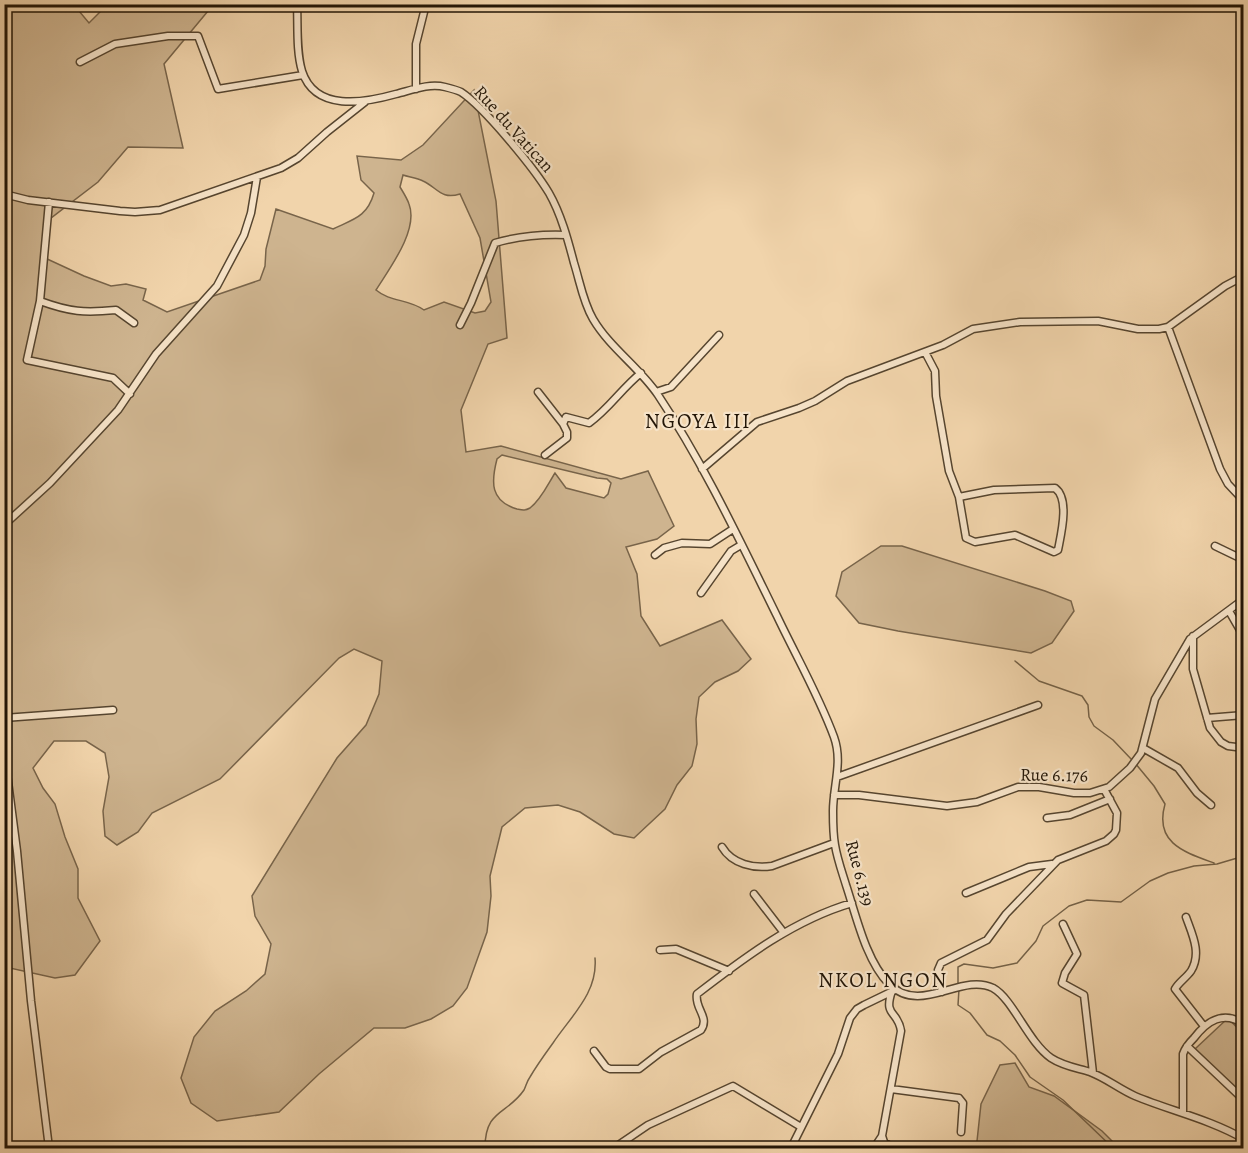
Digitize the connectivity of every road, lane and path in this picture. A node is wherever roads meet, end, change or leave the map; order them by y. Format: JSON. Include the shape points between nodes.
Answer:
{"nodes":[{"id":1,"x":297,"y":4,"type":"edge"},
{"id":2,"x":426,"y":4,"type":"edge"},
{"id":3,"x":80,"y":63,"type":"dead end"},
{"id":4,"x":303,"y":75,"type":"junction"},
{"id":5,"x":416,"y":89,"type":"junction"},
{"id":6,"x":367,"y":102,"type":"junction"},
{"id":7,"x":256,"y":177,"type":"junction"},
{"id":8,"x":4,"y":194,"type":"edge"},
{"id":9,"x":49,"y":202,"type":"junction"},
{"id":10,"x":566,"y":235,"type":"junction"},
{"id":11,"x":1244,"y":276,"type":"edge"},
{"id":12,"x":40,"y":301,"type":"junction"},
{"id":13,"x":134,"y":323,"type":"dead end"},
{"id":14,"x":460,"y":325,"type":"dead end"},
{"id":15,"x":1168,"y":327,"type":"junction"},
{"id":16,"x":719,"y":335,"type":"dead end"},
{"id":17,"x":925,"y":352,"type":"junction"},
{"id":18,"x":641,"y":373,"type":"junction"},
{"id":19,"x":538,"y":392,"type":"dead end"},
{"id":20,"x":130,"y":394,"type":"junction"},
{"id":21,"x":657,"y":394,"type":"junction"},
{"id":22,"x":563,"y":424,"type":"junction"},
{"id":23,"x":545,"y":454,"type":"dead end"},
{"id":24,"x":702,"y":469,"type":"junction"},
{"id":25,"x":959,"y":497,"type":"junction"},
{"id":26,"x":1244,"y":501,"type":"edge"},
{"id":27,"x":4,"y":525,"type":"edge"},
{"id":28,"x":733,"y":529,"type":"junction"},
{"id":29,"x":741,"y":545,"type":"junction"},
{"id":30,"x":1215,"y":546,"type":"dead end"},
{"id":31,"x":655,"y":555,"type":"dead end"},
{"id":32,"x":1244,"y":560,"type":"edge"},
{"id":33,"x":701,"y":593,"type":"dead end"},
{"id":34,"x":1244,"y":599,"type":"edge"},
{"id":35,"x":1229,"y":610,"type":"junction"},
{"id":36,"x":1193,"y":636,"type":"junction"},
{"id":37,"x":1244,"y":637,"type":"edge"},
{"id":38,"x":1038,"y":705,"type":"dead end"},
{"id":39,"x":113,"y":710,"type":"dead end"},
{"id":40,"x":1244,"y":715,"type":"edge"},
{"id":41,"x":4,"y":718,"type":"edge"},
{"id":42,"x":1207,"y":718,"type":"junction"},
{"id":43,"x":1143,"y":748,"type":"junction"},
{"id":44,"x":1244,"y":748,"type":"edge"},
{"id":45,"x":4,"y":767,"type":"edge"},
{"id":46,"x":837,"y":777,"type":"junction"},
{"id":47,"x":1104,"y":789,"type":"junction"},
{"id":48,"x":834,"y":795,"type":"junction"},
{"id":49,"x":1110,"y":799,"type":"junction"},
{"id":50,"x":1211,"y":805,"type":"dead end"},
{"id":51,"x":1047,"y":818,"type":"dead end"},
{"id":52,"x":834,"y":843,"type":"junction"},
{"id":53,"x":722,"y":847,"type":"dead end"},
{"id":54,"x":1053,"y":864,"type":"junction"},
{"id":55,"x":966,"y":893,"type":"dead end"},
{"id":56,"x":754,"y":894,"type":"dead end"},
{"id":57,"x":852,"y":903,"type":"junction"},
{"id":58,"x":1186,"y":916,"type":"dead end"},
{"id":59,"x":1063,"y":924,"type":"dead end"},
{"id":60,"x":784,"y":933,"type":"junction"},
{"id":61,"x":660,"y":950,"type":"dead end"},
{"id":62,"x":729,"y":970,"type":"junction"},
{"id":63,"x":894,"y":990,"type":"junction"},
{"id":64,"x":942,"y":992,"type":"junction"},
{"id":65,"x":1244,"y":1014,"type":"edge"},
{"id":66,"x":1243,"y":1023,"type":"edge"},
{"id":67,"x":1203,"y":1025,"type":"junction"},
{"id":68,"x":1187,"y":1046,"type":"junction"},
{"id":69,"x":594,"y":1051,"type":"dead end"},
{"id":70,"x":1094,"y":1073,"type":"junction"},
{"id":71,"x":891,"y":1089,"type":"junction"},
{"id":72,"x":1244,"y":1100,"type":"edge"},
{"id":73,"x":1183,"y":1113,"type":"junction"},
{"id":74,"x":801,"y":1127,"type":"junction"},
{"id":75,"x":961,"y":1132,"type":"dead end"},
{"id":76,"x":882,"y":1137,"type":"junction"},
{"id":77,"x":1244,"y":1139,"type":"edge"},
{"id":78,"x":49,"y":1147,"type":"edge"},
{"id":79,"x":4,"y":1148,"type":"edge"},
{"id":80,"x":616,"y":1149,"type":"edge"},
{"id":81,"x":791,"y":1149,"type":"edge"},
{"id":82,"x":874,"y":1149,"type":"edge"},
{"id":83,"x":893,"y":1149,"type":"edge"}],
"edges":[{"from":1,"to":4,"type":"street"},
{"from":2,"to":5,"type":"street","via":[[417,44]]},
{"from":3,"to":4,"type":"street","via":[[116,44],[198,36],[218,89]]},
{"from":4,"to":6,"type":"street","name":"Rue du Vatican","via":[[310,86],[328,99]]},
{"from":5,"to":6,"type":"street","name":"Rue du Vatican"},
{"from":5,"to":10,"type":"street","name":"Rue du Vatican","via":[[450,88],[477,107],[546,188]]},
{"from":6,"to":7,"type":"street","via":[[298,158]]},
{"from":7,"to":9,"type":"street","via":[[150,212]]},
{"from":7,"to":20,"type":"street","via":[[244,235],[222,279],[156,354]]},
{"from":8,"to":9,"type":"street"},
{"from":9,"to":12,"type":"street"},
{"from":10,"to":14,"type":"street","via":[[543,234],[495,243]]},
{"from":10,"to":18,"type":"street","name":"Rue du Vatican","via":[[589,312]]},
{"from":11,"to":15,"type":"street"},
{"from":12,"to":13,"type":"street","via":[[87,313],[116,310]]},
{"from":12,"to":20,"type":"street","via":[[27,360],[113,378]]},
{"from":15,"to":17,"type":"street","via":[[1138,328],[1098,321],[1020,322],[973,329]]},
{"from":15,"to":26,"type":"street","via":[[1220,469]]},
{"from":16,"to":21,"type":"street","via":[[671,387]]},
{"from":17,"to":24,"type":"street","via":[[853,378],[799,408],[757,422]]},
{"from":17,"to":25,"type":"street","via":[[934,371],[949,471]]},
{"from":18,"to":21,"type":"street","name":"Rue du Vatican"},
{"from":18,"to":22,"type":"street","via":[[589,423],[568,417]]},
{"from":19,"to":22,"type":"street"},
{"from":20,"to":27,"type":"street","via":[[60,472]]},
{"from":21,"to":24,"type":"street","name":"Rue 6.139"},
{"from":22,"to":23,"type":"street","via":[[567,438]]},
{"from":24,"to":28,"type":"street","name":"Rue 6.139"},
{"from":25,"to":25,"type":"street","via":[[964,533],[970,541],[1015,535],[1054,552],[1058,550],[1063,507],[1055,488],[994,490]]},
{"from":28,"to":29,"type":"street","name":"Rue 6.139"},
{"from":28,"to":31,"type":"street","via":[[710,544],[682,543]]},
{"from":29,"to":33,"type":"street","via":[[731,551]]},
{"from":29,"to":46,"type":"street","name":"Rue 6.139","via":[[832,731],[838,758]]},
{"from":30,"to":32,"type":"street"},
{"from":34,"to":35,"type":"street","name":"Rue 6.176"},
{"from":35,"to":36,"type":"street","name":"Rue 6.176"},
{"from":35,"to":37,"type":"street"},
{"from":36,"to":42,"type":"street","via":[[1193,669]]},
{"from":36,"to":43,"type":"street","name":"Rue 6.176","via":[[1155,699]]},
{"from":38,"to":46,"type":"street"},
{"from":39,"to":41,"type":"street"},
{"from":40,"to":42,"type":"street"},
{"from":42,"to":44,"type":"street","via":[[1221,742]]},
{"from":43,"to":47,"type":"street","name":"Rue 6.176","via":[[1130,768]]},
{"from":43,"to":50,"type":"street","via":[[1178,768]]},
{"from":45,"to":78,"type":"street"},
{"from":46,"to":48,"type":"street","name":"Rue 6.139"},
{"from":47,"to":48,"type":"street","name":"Rue 6.176","via":[[1074,793],[1018,787],[977,802],[947,806]]},
{"from":47,"to":49,"type":"street"},
{"from":48,"to":52,"type":"street","name":"Rue 6.139"},
{"from":49,"to":51,"type":"street","via":[[1070,815]]},
{"from":49,"to":54,"type":"street","via":[[1117,813],[1114,834]]},
{"from":52,"to":53,"type":"street","via":[[764,867],[732,859]]},
{"from":52,"to":57,"type":"street","name":"Rue 6.139"},
{"from":54,"to":55,"type":"street","via":[[1029,867]]},
{"from":54,"to":64,"type":"street","via":[[1001,919],[987,940],[942,963]]},
{"from":56,"to":60,"type":"street"},
{"from":57,"to":60,"type":"street","via":[[812,917]]},
{"from":57,"to":63,"type":"street","name":"Rue 6.139","via":[[873,961]]},
{"from":58,"to":67,"type":"street","via":[[1196,961],[1175,989]]},
{"from":59,"to":70,"type":"street","via":[[1077,954],[1062,983],[1084,995]]},
{"from":60,"to":62,"type":"street"},
{"from":61,"to":62,"type":"street","via":[[676,949]]},
{"from":62,"to":69,"type":"street","via":[[697,994],[705,1023],[694,1036],[635,1070],[610,1069]]},
{"from":63,"to":64,"type":"street","via":[[914,996]]},
{"from":63,"to":71,"type":"street","via":[[888,1008],[901,1031]]},
{"from":63,"to":74,"type":"street","via":[[857,1009],[850,1017],[838,1054]]},
{"from":64,"to":70,"type":"street","via":[[981,984],[994,989],[1049,1057]]},
{"from":65,"to":66,"type":"street"},
{"from":66,"to":67,"type":"street","via":[[1219,1017]]},
{"from":67,"to":68,"type":"street"},
{"from":68,"to":72,"type":"street"},
{"from":68,"to":73,"type":"street","via":[[1183,1054]]},
{"from":70,"to":73,"type":"street","via":[[1133,1095]]},
{"from":71,"to":75,"type":"street","via":[[959,1098],[963,1103]]},
{"from":71,"to":76,"type":"street"},
{"from":73,"to":77,"type":"street"},
{"from":74,"to":80,"type":"street","via":[[733,1086],[648,1125]]},
{"from":74,"to":81,"type":"street"},
{"from":76,"to":82,"type":"street"},
{"from":76,"to":83,"type":"street"},
{"from":78,"to":79,"type":"street"}]}
